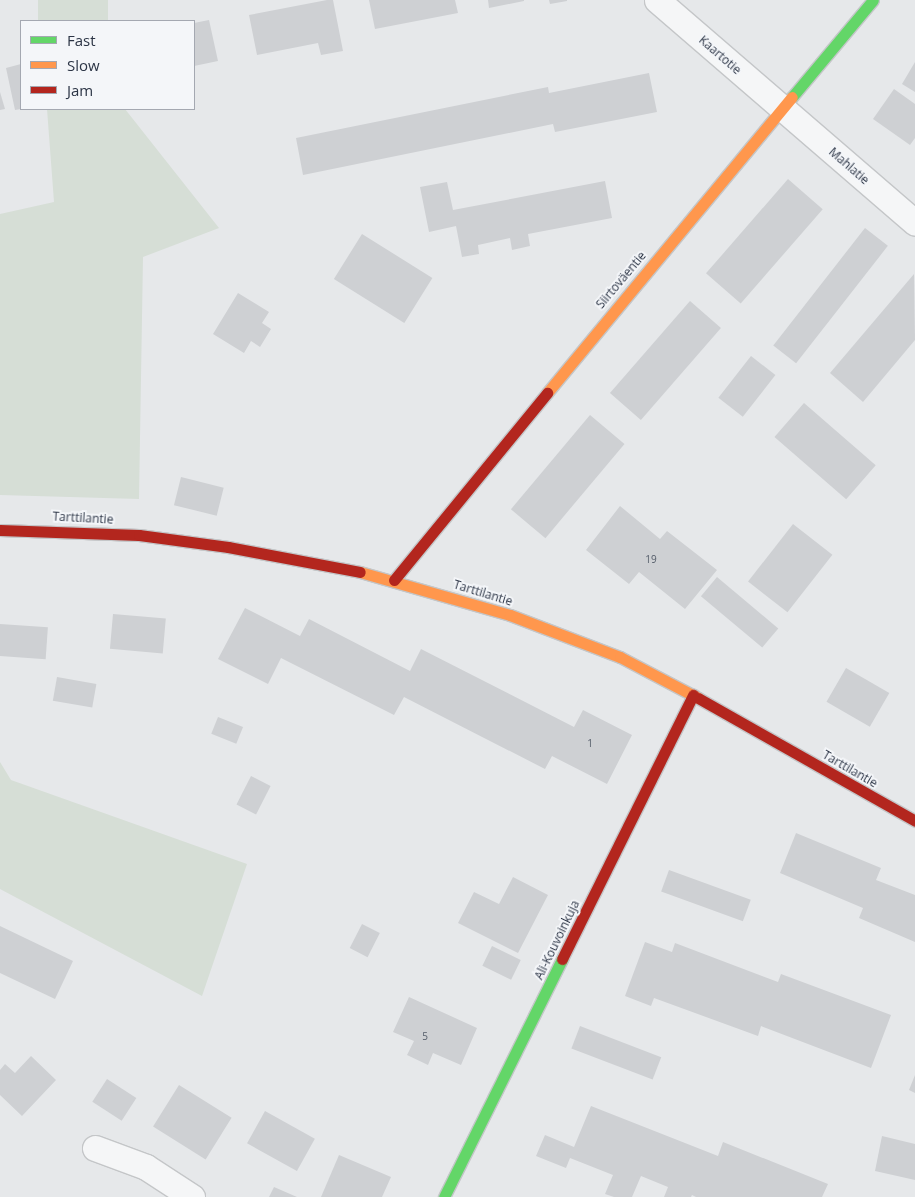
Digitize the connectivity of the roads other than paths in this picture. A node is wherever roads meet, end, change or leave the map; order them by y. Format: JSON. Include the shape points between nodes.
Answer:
{"nodes":[{"id":1,"x":657,"y":0,"type":"edge"},
{"id":2,"x":873,"y":0,"type":"edge"},
{"id":3,"x":782,"y":110,"type":"junction"},
{"id":4,"x":915,"y":223,"type":"edge"},
{"id":5,"x":0,"y":530,"type":"edge"},
{"id":6,"x":394,"y":580,"type":"junction"},
{"id":7,"x":693,"y":695,"type":"junction"},
{"id":8,"x":915,"y":821,"type":"edge"},
{"id":9,"x":95,"y":1148,"type":"dead end"},
{"id":10,"x":192,"y":1197,"type":"edge"},
{"id":11,"x":444,"y":1197,"type":"edge"}],
"edges":[{"from":1,"to":3,"type":"street","name":"Kaartotie"},
{"from":2,"to":3,"type":"street","name":"Siirtoväentie"},
{"from":3,"to":4,"type":"street","name":"Mahlatie"},
{"from":3,"to":6,"type":"street","name":"Siirtoväentie"},
{"from":5,"to":6,"type":"street","name":"Tarttilantie","via":[[139,535],[257,552]]},
{"from":6,"to":7,"type":"street","name":"Tarttilantie","via":[[510,615],[620,657]]},
{"from":7,"to":8,"type":"street","name":"Tarttilantie"},
{"from":7,"to":11,"type":"street","name":"Ali-Kouvoinkuja"},
{"from":9,"to":10,"type":"street","via":[[146,1167]]}]}
